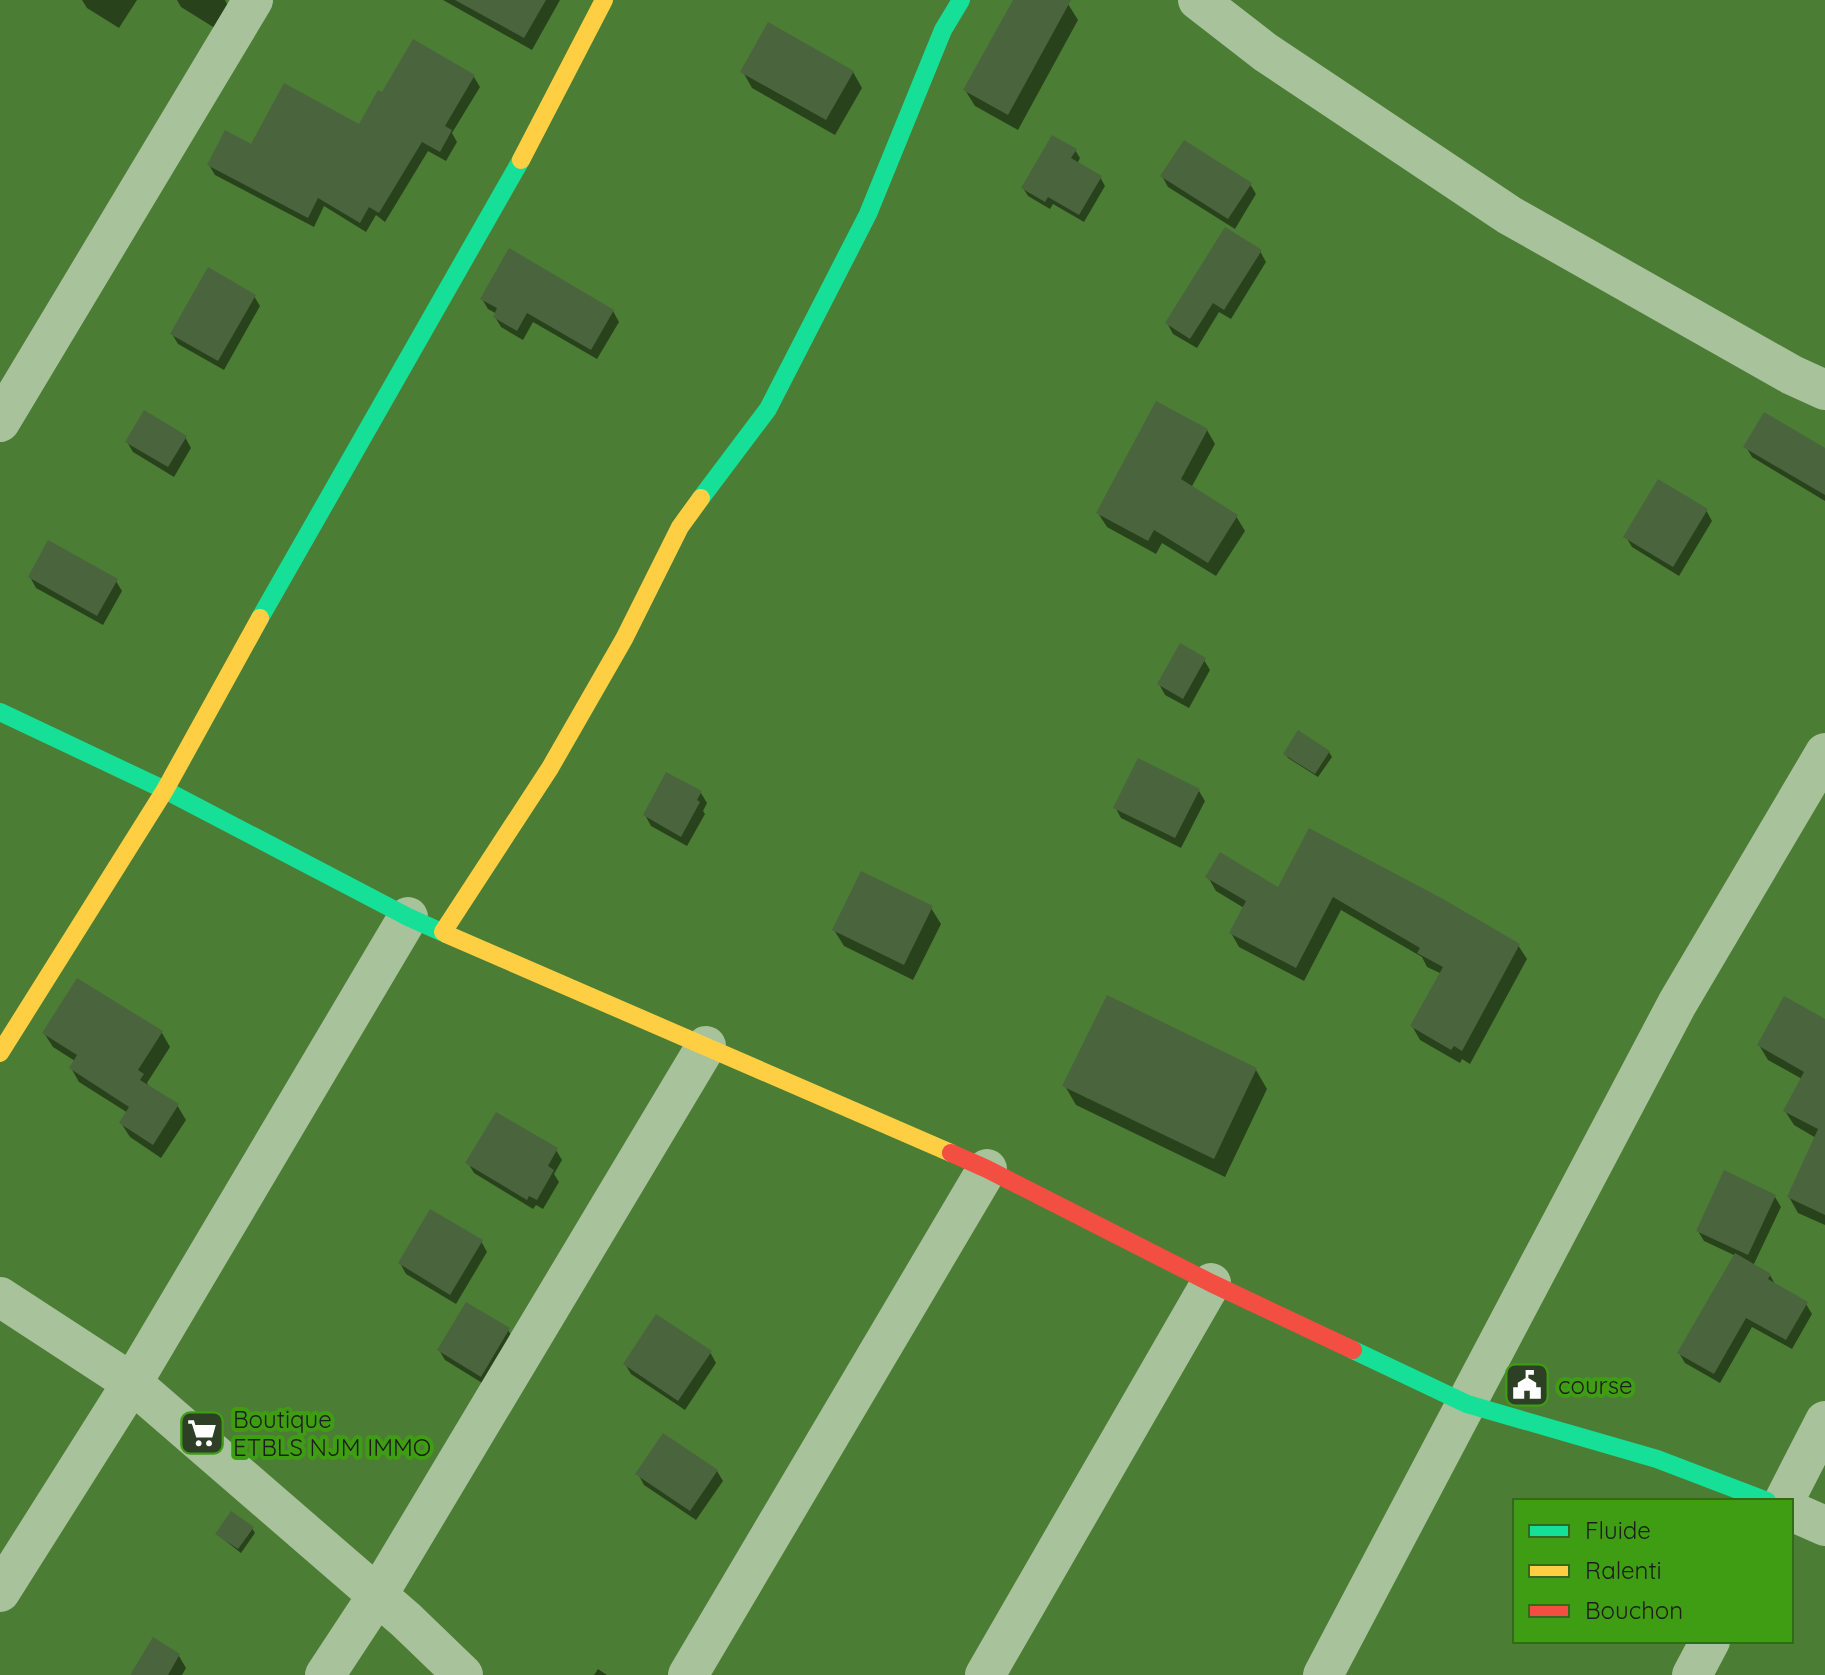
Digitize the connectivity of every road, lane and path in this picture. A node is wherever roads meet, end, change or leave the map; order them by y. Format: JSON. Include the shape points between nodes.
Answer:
{"nodes":[{"id":1,"x":253,"y":0,"type":"edge"},
{"id":2,"x":604,"y":0,"type":"edge"},
{"id":3,"x":961,"y":0,"type":"edge"},
{"id":4,"x":1198,"y":0,"type":"edge"},
{"id":5,"x":1825,"y":390,"type":"edge"},
{"id":6,"x":0,"y":422,"type":"edge"},
{"id":7,"x":0,"y":712,"type":"edge"},
{"id":8,"x":1825,"y":753,"type":"edge"},
{"id":9,"x":165,"y":790,"type":"junction"},
{"id":10,"x":426,"y":925,"type":"junction"},
{"id":11,"x":706,"y":1046,"type":"junction"},
{"id":12,"x":0,"y":1053,"type":"edge"},
{"id":13,"x":987,"y":1169,"type":"junction"},
{"id":14,"x":1211,"y":1283,"type":"junction"},
{"id":15,"x":0,"y":1297,"type":"edge"},
{"id":16,"x":132,"y":1383,"type":"junction"},
{"id":17,"x":1467,"y":1404,"type":"junction"},
{"id":18,"x":1825,"y":1421,"type":"edge"},
{"id":19,"x":1762,"y":1499,"type":"edge"},
{"id":20,"x":1785,"y":1499,"type":"edge"},
{"id":21,"x":1793,"y":1512,"type":"edge"},
{"id":22,"x":1825,"y":1526,"type":"edge"},
{"id":23,"x":0,"y":1592,"type":"edge"},
{"id":24,"x":377,"y":1596,"type":"junction"},
{"id":25,"x":1709,"y":1643,"type":"edge"},
{"id":26,"x":325,"y":1675,"type":"edge"},
{"id":27,"x":463,"y":1675,"type":"edge"},
{"id":28,"x":688,"y":1675,"type":"edge"},
{"id":29,"x":985,"y":1675,"type":"edge"},
{"id":30,"x":1323,"y":1675,"type":"edge"},
{"id":31,"x":1692,"y":1675,"type":"edge"}],
"edges":[{"from":1,"to":6,"type":"street"},
{"from":2,"to":9,"type":"street","via":[[503,193]]},
{"from":3,"to":10,"type":"street","via":[[943,30],[868,214],[768,409],[680,527],[550,768]]},
{"from":4,"to":5,"type":"street","via":[[1265,52],[1509,215]]},
{"from":7,"to":9,"type":"street"},
{"from":8,"to":17,"type":"street","via":[[1677,1004]]},
{"from":9,"to":10,"type":"street"},
{"from":9,"to":12,"type":"street"},
{"from":10,"to":11,"type":"street"},
{"from":10,"to":16,"type":"street"},
{"from":11,"to":13,"type":"street"},
{"from":11,"to":24,"type":"street"},
{"from":13,"to":14,"type":"street"},
{"from":13,"to":28,"type":"street"},
{"from":14,"to":17,"type":"street"},
{"from":14,"to":29,"type":"street"},
{"from":15,"to":16,"type":"street"},
{"from":16,"to":23,"type":"street"},
{"from":16,"to":24,"type":"street"},
{"from":17,"to":19,"type":"street","via":[[1657,1459]]},
{"from":17,"to":30,"type":"street"},
{"from":18,"to":20,"type":"street"},
{"from":21,"to":22,"type":"street"},
{"from":24,"to":26,"type":"street"},
{"from":24,"to":27,"type":"street"},
{"from":25,"to":31,"type":"street"}]}
